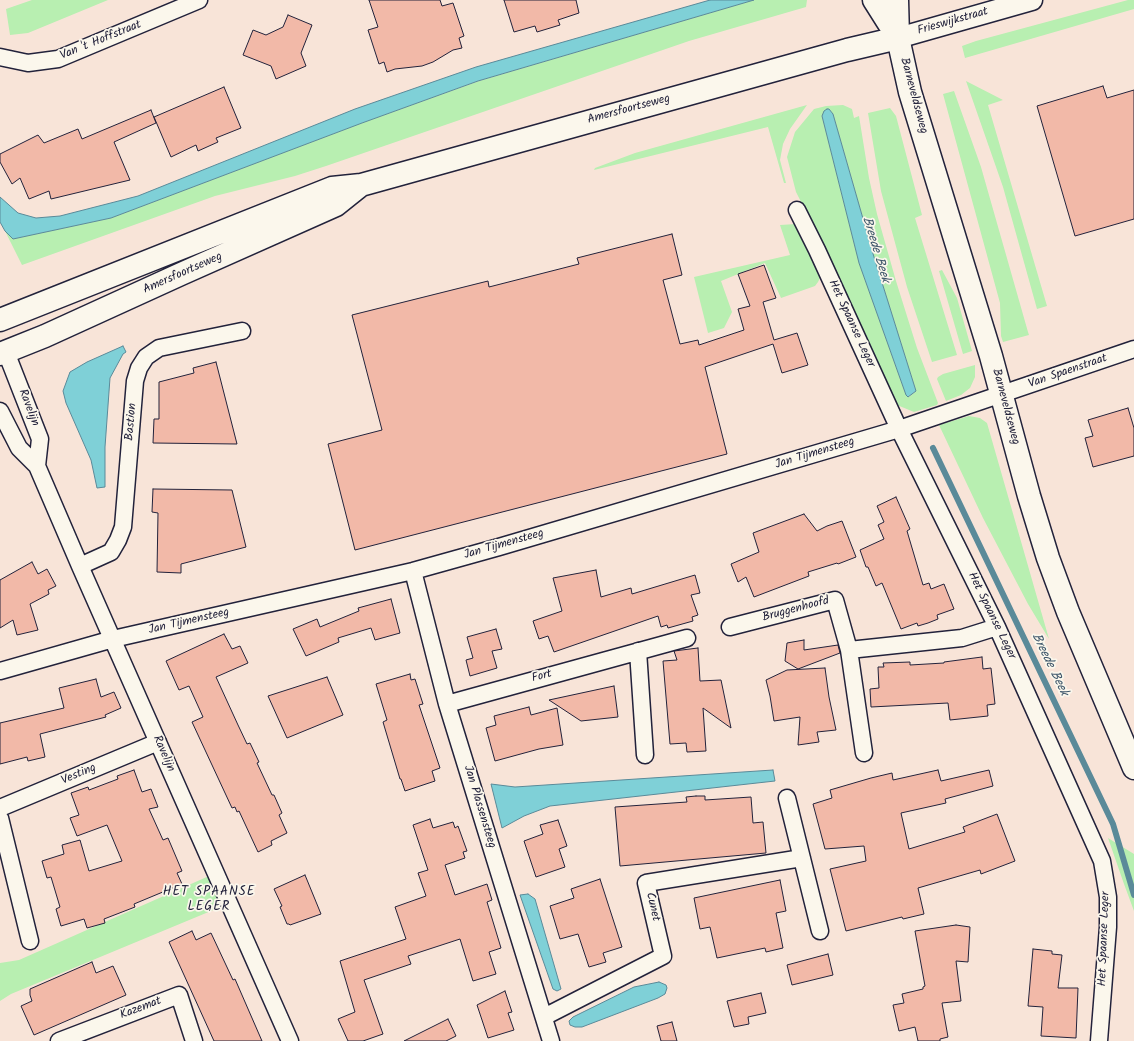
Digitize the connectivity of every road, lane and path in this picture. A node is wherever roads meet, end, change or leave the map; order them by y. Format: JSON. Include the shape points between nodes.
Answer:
{"nodes":[{"id":1,"x":199,"y":0,"type":"edge"},
{"id":2,"x":874,"y":0,"type":"edge"},
{"id":3,"x":897,"y":0,"type":"edge"},
{"id":4,"x":1032,"y":0,"type":"edge"},
{"id":5,"x":898,"y":38,"type":"junction"},
{"id":6,"x":0,"y":57,"type":"edge"},
{"id":7,"x":361,"y":185,"type":"junction"},
{"id":8,"x":797,"y":210,"type":"dead end"},
{"id":9,"x":0,"y":320,"type":"edge"},
{"id":10,"x":242,"y":331,"type":"dead end"},
{"id":11,"x":2,"y":349,"type":"edge"},
{"id":12,"x":1134,"y":349,"type":"edge"},
{"id":13,"x":1002,"y":395,"type":"junction"},
{"id":14,"x":0,"y":411,"type":"edge"},
{"id":15,"x":898,"y":429,"type":"junction"},
{"id":16,"x":37,"y":466,"type":"junction"},
{"id":17,"x":80,"y":566,"type":"junction"},
{"id":18,"x":413,"y":571,"type":"junction"},
{"id":19,"x":730,"y":627,"type":"dead end"},
{"id":20,"x":997,"y":627,"type":"junction"},
{"id":21,"x":687,"y":638,"type":"dead end"},
{"id":22,"x":113,"y":639,"type":"junction"},
{"id":23,"x":849,"y":650,"type":"junction"},
{"id":24,"x":638,"y":651,"type":"junction"},
{"id":25,"x":0,"y":672,"type":"edge"},
{"id":26,"x":447,"y":704,"type":"junction"},
{"id":27,"x":158,"y":742,"type":"junction"},
{"id":28,"x":864,"y":753,"type":"dead end"},
{"id":29,"x":645,"y":755,"type":"dead end"},
{"id":30,"x":1134,"y":768,"type":"edge"},
{"id":31,"x":787,"y":798,"type":"dead end"},
{"id":32,"x":0,"y":808,"type":"edge"},
{"id":33,"x":0,"y":818,"type":"edge"},
{"id":34,"x":802,"y":858,"type":"junction"},
{"id":35,"x":820,"y":930,"type":"dead end"},
{"id":36,"x":30,"y":941,"type":"dead end"},
{"id":37,"x":544,"y":1017,"type":"junction"},
{"id":38,"x":59,"y":1041,"type":"edge"},
{"id":39,"x":194,"y":1041,"type":"edge"},
{"id":40,"x":290,"y":1041,"type":"edge"},
{"id":41,"x":551,"y":1041,"type":"edge"},
{"id":42,"x":1099,"y":1041,"type":"edge"}],
"edges":[{"from":1,"to":6,"type":"street","name":"Van 't Hoffstraat","via":[[58,59],[28,63]]},
{"from":2,"to":5,"type":"main road"},
{"from":3,"to":5,"type":"main road"},
{"from":4,"to":5,"type":"street","name":"Frieswijkstraat"},
{"from":5,"to":7,"type":"main road","name":"Amersfoortseweg"},
{"from":5,"to":13,"type":"main road","name":"Barneveldseweg","via":[[910,92]]},
{"from":7,"to":9,"type":"main road","name":"Amersfoortseweg","via":[[332,188]]},
{"from":7,"to":11,"type":"main road","name":"Amersfoortseweg","via":[[336,205],[45,336]]},
{"from":8,"to":15,"type":"street","name":"Het Spaanse Leger"},
{"from":10,"to":17,"type":"street","name":"Bastion","via":[[159,348],[146,357],[135,381],[123,527],[111,552]]},
{"from":11,"to":16,"type":"street","name":"Ravelijn","via":[[40,439]]},
{"from":12,"to":13,"type":"street","name":"Van Spaenstraat"},
{"from":13,"to":15,"type":"street","name":"Jan Tijmensteeg"},
{"from":13,"to":30,"type":"main road","name":"Barneveldseweg","via":[[1048,558]]},
{"from":14,"to":16,"type":"street","name":"Ravelijn","via":[[19,448]]},
{"from":15,"to":18,"type":"street","name":"Jan Tijmensteeg"},
{"from":15,"to":20,"type":"street","name":"Het Spaanse Leger"},
{"from":16,"to":17,"type":"street","name":"Ravelijn"},
{"from":17,"to":22,"type":"street","name":"Ravelijn"},
{"from":18,"to":22,"type":"street","name":"Jan Tijmensteeg"},
{"from":18,"to":26,"type":"street","name":"Jan Plassensteeg"},
{"from":19,"to":23,"type":"street","name":"Bruggenhoofd","via":[[835,600]]},
{"from":20,"to":23,"type":"street","via":[[962,638]]},
{"from":20,"to":42,"type":"street","name":"Het Spaanse Leger","via":[[1102,861],[1108,897],[1108,927]]},
{"from":21,"to":24,"type":"street","name":"Fort"},
{"from":22,"to":25,"type":"street","name":"Jan Tijmensteeg"},
{"from":22,"to":27,"type":"street","name":"Ravelijn"},
{"from":23,"to":28,"type":"street","name":"Bruggenhoofd"},
{"from":24,"to":26,"type":"street","name":"Fort"},
{"from":24,"to":29,"type":"street"},
{"from":26,"to":37,"type":"street","name":"Jan Plassensteeg"},
{"from":27,"to":32,"type":"street","name":"Vesting"},
{"from":27,"to":40,"type":"street","name":"Ravelijn"},
{"from":31,"to":34,"type":"street"},
{"from":33,"to":36,"type":"street"},
{"from":34,"to":35,"type":"street"},
{"from":34,"to":37,"type":"street","name":"Cunet","via":[[646,882],[663,956]]},
{"from":37,"to":41,"type":"street","name":"Jan Plassensteeg"},
{"from":38,"to":39,"type":"street","name":"Kazemat","via":[[179,995]]}]}
